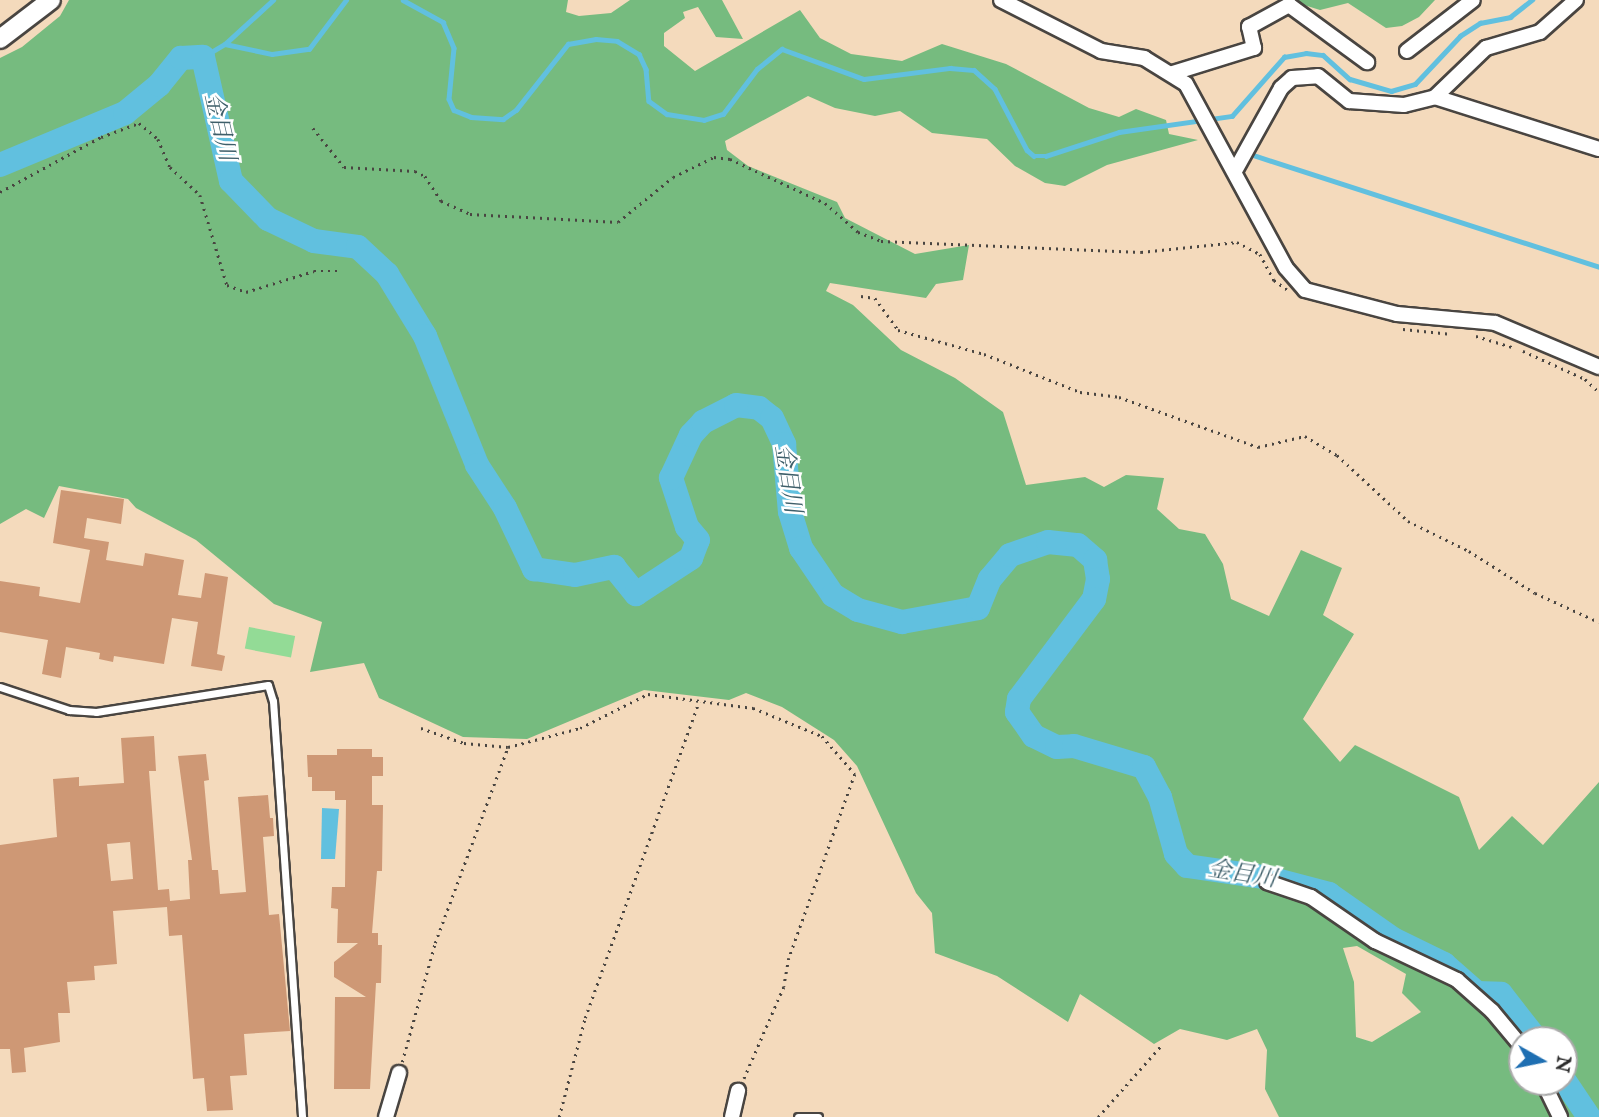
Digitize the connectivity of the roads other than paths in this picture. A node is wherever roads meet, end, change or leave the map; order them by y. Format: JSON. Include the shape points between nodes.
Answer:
{"nodes":[{"id":1,"x":51,"y":0,"type":"edge"},
{"id":2,"x":1001,"y":0,"type":"edge"},
{"id":3,"x":1473,"y":0,"type":"edge"},
{"id":4,"x":1576,"y":0,"type":"edge"},
{"id":5,"x":0,"y":39,"type":"edge"},
{"id":6,"x":1407,"y":51,"type":"dead end"},
{"id":7,"x":1367,"y":62,"type":"dead end"},
{"id":8,"x":1173,"y":74,"type":"junction"},
{"id":9,"x":1435,"y":97,"type":"junction"},
{"id":10,"x":1599,"y":149,"type":"edge"},
{"id":11,"x":1236,"y":169,"type":"junction"},
{"id":12,"x":1599,"y":367,"type":"edge"},
{"id":13,"x":0,"y":687,"type":"edge"},
{"id":14,"x":1267,"y":882,"type":"dead end"},
{"id":15,"x":1508,"y":1030,"type":"edge"},
{"id":16,"x":399,"y":1073,"type":"road end"},
{"id":17,"x":738,"y":1091,"type":"road end"},
{"id":18,"x":1550,"y":1096,"type":"edge"},
{"id":19,"x":302,"y":1117,"type":"edge"},
{"id":20,"x":386,"y":1117,"type":"edge"},
{"id":21,"x":732,"y":1117,"type":"edge"},
{"id":22,"x":798,"y":1117,"type":"edge"},
{"id":23,"x":818,"y":1117,"type":"edge"},
{"id":24,"x":1560,"y":1117,"type":"edge"}],
"edges":[{"from":1,"to":5,"type":"street"},
{"from":2,"to":8,"type":"street","via":[[1101,51],[1144,58]]},
{"from":3,"to":6,"type":"street"},
{"from":4,"to":9,"type":"street","via":[[1540,32],[1486,48]]},
{"from":7,"to":8,"type":"street","via":[[1289,5],[1250,27],[1254,48]]},
{"from":8,"to":11,"type":"street","via":[[1202,108]]},
{"from":9,"to":10,"type":"street"},
{"from":9,"to":11,"type":"street","via":[[1385,107],[1349,101],[1318,76],[1292,78],[1281,88]]},
{"from":11,"to":12,"type":"street","via":[[1286,268],[1305,290],[1396,314],[1495,323]]},
{"from":13,"to":19,"type":"lane","via":[[69,710],[96,712],[268,685],[273,701]]},
{"from":14,"to":15,"type":"street","via":[[1289,885],[1375,941],[1457,980]]},
{"from":16,"to":20,"type":"street"},
{"from":17,"to":21,"type":"street"},
{"from":18,"to":24,"type":"street"},
{"from":22,"to":23,"type":"lane"}]}
